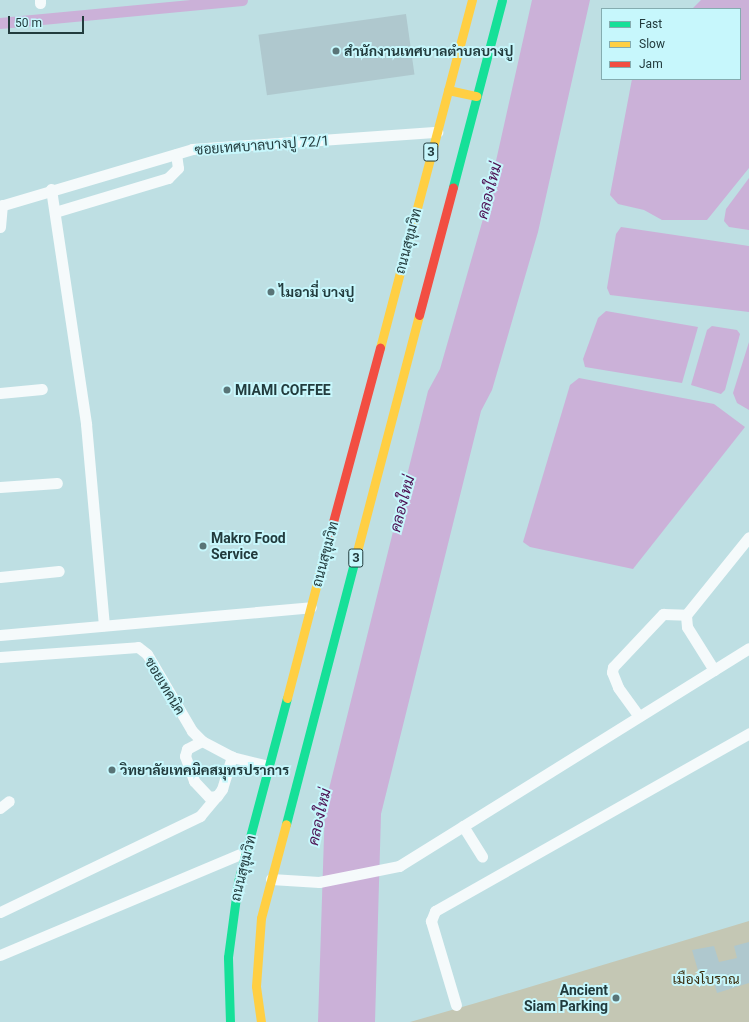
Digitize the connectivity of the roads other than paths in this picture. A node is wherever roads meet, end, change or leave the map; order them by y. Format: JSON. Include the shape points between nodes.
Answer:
{"nodes":[{"id":1,"x":472,"y":0,"type":"edge"},
{"id":2,"x":502,"y":0,"type":"edge"},
{"id":3,"x":448,"y":90,"type":"junction"},
{"id":4,"x":476,"y":96,"type":"junction"},
{"id":5,"x":437,"y":132,"type":"junction"},
{"id":6,"x":176,"y":154,"type":"junction"},
{"id":7,"x":51,"y":189,"type":"junction"},
{"id":8,"x":1,"y":206,"type":"edge"},
{"id":9,"x":55,"y":212,"type":"junction"},
{"id":10,"x":0,"y":227,"type":"edge"},
{"id":11,"x":42,"y":389,"type":"dead end"},
{"id":12,"x":0,"y":392,"type":"edge"},
{"id":13,"x":57,"y":483,"type":"dead end"},
{"id":14,"x":0,"y":487,"type":"edge"},
{"id":15,"x":749,"y":537,"type":"edge"},
{"id":16,"x":59,"y":571,"type":"dead end"},
{"id":17,"x":0,"y":577,"type":"edge"},
{"id":18,"x":311,"y":607,"type":"junction"},
{"id":19,"x":686,"y":615,"type":"junction"},
{"id":20,"x":104,"y":625,"type":"junction"},
{"id":21,"x":0,"y":635,"type":"edge"},
{"id":22,"x":749,"y":648,"type":"edge"},
{"id":23,"x":0,"y":657,"type":"edge"},
{"id":24,"x":714,"y":670,"type":"junction"},
{"id":25,"x":638,"y":715,"type":"junction"},
{"id":26,"x":749,"y":733,"type":"edge"},
{"id":27,"x":202,"y":741,"type":"junction"},
{"id":28,"x":232,"y":757,"type":"junction"},
{"id":29,"x":269,"y":766,"type":"junction"},
{"id":30,"x":217,"y":796,"type":"junction"},
{"id":31,"x":9,"y":801,"type":"dead end"},
{"id":32,"x":0,"y":808,"type":"edge"},
{"id":33,"x":463,"y":826,"type":"junction"},
{"id":34,"x":247,"y":851,"type":"junction"},
{"id":35,"x":482,"y":856,"type":"dead end"},
{"id":36,"x":271,"y":879,"type":"junction"},
{"id":37,"x":0,"y":912,"type":"edge"},
{"id":38,"x":0,"y":955,"type":"edge"},
{"id":39,"x":456,"y":1005,"type":"dead end"},
{"id":40,"x":230,"y":1022,"type":"edge"},
{"id":41,"x":260,"y":1022,"type":"edge"}],
"edges":[{"from":1,"to":3,"type":"main road","name":"ถนนสุขุมวิท","number":"3"},
{"from":2,"to":4,"type":"main road","name":"ถนนสุขุมวิท","number":"3"},
{"from":3,"to":4,"type":"main road"},
{"from":3,"to":5,"type":"main road","name":"ถนนสุขุมวิท","number":"3"},
{"from":4,"to":36,"type":"main road","name":"ถนนสุขุมวิท","number":"3"},
{"from":5,"to":6,"type":"street","name":"ซอยเทศบาลบางปู 72/1","via":[[192,149]]},
{"from":5,"to":18,"type":"main road","name":"ถนนสุขุมวิท","number":"3"},
{"from":6,"to":7,"type":"street","name":"ซอยเทศบาลบางปู 72/1"},
{"from":6,"to":9,"type":"street","via":[[178,168],[168,178]]},
{"from":7,"to":8,"type":"street","name":"ซอยเทศบาลบางปู 72/1"},
{"from":7,"to":9,"type":"street"},
{"from":8,"to":10,"type":"street"},
{"from":9,"to":20,"type":"street","via":[[86,424]]},
{"from":11,"to":12,"type":"street"},
{"from":13,"to":14,"type":"street"},
{"from":15,"to":19,"type":"street"},
{"from":16,"to":17,"type":"street"},
{"from":18,"to":20,"type":"street"},
{"from":18,"to":29,"type":"main road","name":"ถนนสุขุมวิท","number":"3"},
{"from":19,"to":24,"type":"street","via":[[687,626]]},
{"from":19,"to":25,"type":"street","via":[[662,614],[613,666],[612,672],[618,687]]},
{"from":20,"to":21,"type":"street"},
{"from":22,"to":24,"type":"street"},
{"from":23,"to":27,"type":"street","name":"ซอยเทคนิค","via":[[138,647],[147,654],[192,731]]},
{"from":24,"to":25,"type":"street"},
{"from":25,"to":33,"type":"street"},
{"from":26,"to":39,"type":"street","via":[[435,911],[431,921]]},
{"from":27,"to":28,"type":"street","name":"ซอยเทคนิค"},
{"from":27,"to":30,"type":"street","via":[[187,749],[187,767],[202,793]]},
{"from":28,"to":29,"type":"street","name":"ซอยเทคนิค"},
{"from":28,"to":30,"type":"street"},
{"from":29,"to":34,"type":"main road","name":"ถนนสุขุมวิท","number":"3"},
{"from":30,"to":37,"type":"street","via":[[200,816]]},
{"from":31,"to":32,"type":"street"},
{"from":33,"to":35,"type":"street"},
{"from":33,"to":36,"type":"street","via":[[399,866],[319,882]]},
{"from":34,"to":38,"type":"street"},
{"from":34,"to":40,"type":"main road","name":"ถนนสุขุมวิท","number":"3","via":[[230,932]]},
{"from":36,"to":41,"type":"main road","name":"ถนนสุขุมวิท","number":"3","via":[[261,918],[256,986]]}]}
